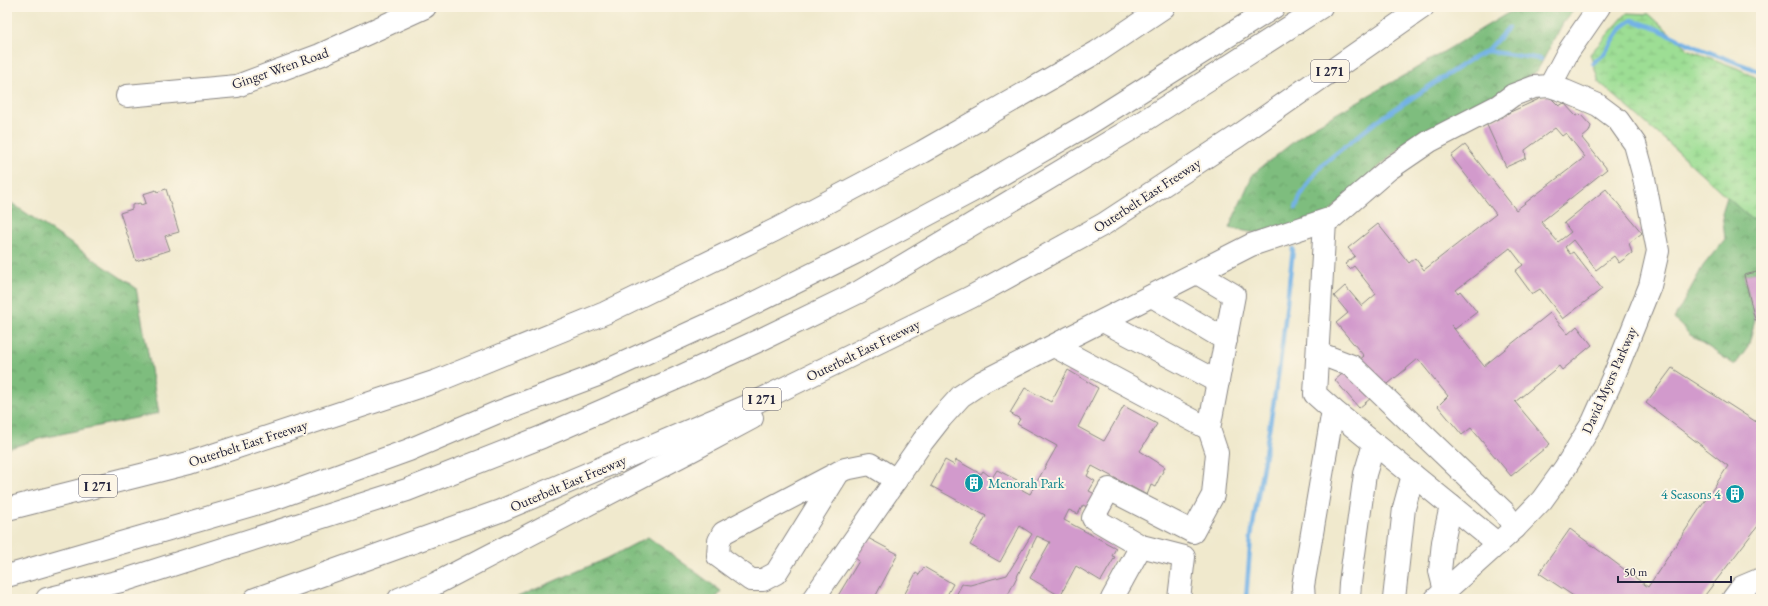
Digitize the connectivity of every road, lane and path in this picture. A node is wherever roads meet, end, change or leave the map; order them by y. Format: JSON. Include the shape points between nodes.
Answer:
{"nodes":[{"id":1,"x":425,"y":7,"type":"edge"},
{"id":2,"x":1164,"y":7,"type":"edge"},
{"id":3,"x":1274,"y":7,"type":"edge"},
{"id":4,"x":1321,"y":7,"type":"edge"},
{"id":5,"x":1422,"y":7,"type":"edge"},
{"id":6,"x":1598,"y":7,"type":"edge"},
{"id":7,"x":1550,"y":86,"type":"junction"},
{"id":8,"x":127,"y":96,"type":"dead end"},
{"id":9,"x":1325,"y":220,"type":"junction"},
{"id":10,"x":1197,"y":273,"type":"junction"},
{"id":11,"x":1152,"y":296,"type":"junction"},
{"id":12,"x":971,"y":297,"type":"junction"},
{"id":13,"x":1103,"y":321,"type":"junction"},
{"id":14,"x":1226,"y":340,"type":"junction"},
{"id":15,"x":1054,"y":346,"type":"junction"},
{"id":16,"x":1318,"y":353,"type":"junction"},
{"id":17,"x":1218,"y":382,"type":"junction"},
{"id":18,"x":1333,"y":410,"type":"junction"},
{"id":19,"x":1209,"y":429,"type":"junction"},
{"id":20,"x":1374,"y":444,"type":"junction"},
{"id":21,"x":1454,"y":465,"type":"junction"},
{"id":22,"x":839,"y":472,"type":"junction"},
{"id":23,"x":1413,"y":475,"type":"junction"},
{"id":24,"x":896,"y":480,"type":"junction"},
{"id":25,"x":1432,"y":491,"type":"junction"},
{"id":26,"x":1450,"y":506,"type":"junction"},
{"id":27,"x":7,"y":510,"type":"edge"},
{"id":28,"x":1515,"y":528,"type":"junction"},
{"id":29,"x":1193,"y":532,"type":"junction"},
{"id":30,"x":1498,"y":544,"type":"junction"},
{"id":31,"x":1140,"y":546,"type":"junction"},
{"id":32,"x":1184,"y":557,"type":"junction"},
{"id":33,"x":7,"y":576,"type":"edge"},
{"id":34,"x":1761,"y":579,"type":"edge"},
{"id":35,"x":1441,"y":595,"type":"edge"},
{"id":36,"x":47,"y":599,"type":"edge"},
{"id":37,"x":255,"y":599,"type":"edge"},
{"id":38,"x":399,"y":599,"type":"edge"},
{"id":39,"x":814,"y":599,"type":"edge"},
{"id":40,"x":1112,"y":599,"type":"edge"},
{"id":41,"x":1179,"y":599,"type":"edge"},
{"id":42,"x":1304,"y":599,"type":"edge"},
{"id":43,"x":1349,"y":599,"type":"edge"},
{"id":44,"x":1394,"y":599,"type":"edge"},
{"id":45,"x":1733,"y":599,"type":"edge"}],
"edges":[{"from":1,"to":8,"type":"main road","name":"Ginger Wren Road","via":[[320,55],[237,86]]},
{"from":2,"to":27,"type":"main road","name":"Outerbelt East Freeway","number":"I 271","via":[[1096,52],[922,152],[775,230],[604,313],[437,381],[196,460]]},
{"from":3,"to":33,"type":"main road","via":[[1090,123],[976,189],[856,253],[736,312],[595,376],[409,450],[279,497]]},
{"from":4,"to":36,"type":"main road","via":[[1133,128],[859,292],[742,348],[542,437],[407,490],[125,580]]},
{"from":5,"to":12,"type":"main road","name":"Outerbelt East Freeway","number":"I 271","via":[[1238,136],[1104,224]]},
{"from":6,"to":7,"type":"main road","via":[[1568,52]]},
{"from":7,"to":9,"type":"main road","via":[[1534,87],[1513,95],[1498,106],[1430,141],[1389,169],[1332,218]]},
{"from":7,"to":28,"type":"main road","name":"David Myers Parkway","via":[[1598,105],[1618,120],[1635,144],[1658,251],[1650,286],[1593,422],[1542,500]]},
{"from":9,"to":10,"type":"main road","via":[[1251,245]]},
{"from":9,"to":16,"type":"main road"},
{"from":10,"to":11,"type":"main road"},
{"from":10,"to":14,"type":"main road","via":[[1234,295]]},
{"from":11,"to":13,"type":"main road"},
{"from":11,"to":14,"type":"main road"},
{"from":12,"to":37,"type":"main road","name":"Outerbelt East Freeway","number":"I 271","via":[[754,403],[500,511]]},
{"from":12,"to":38,"type":"main road","via":[[694,449],[442,580]]},
{"from":13,"to":15,"type":"main road"},
{"from":13,"to":17,"type":"main road"},
{"from":14,"to":17,"type":"main road"},
{"from":15,"to":19,"type":"main road"},
{"from":15,"to":24,"type":"main road","via":[[982,382],[960,396]]},
{"from":16,"to":18,"type":"main road","via":[[1315,394]]},
{"from":16,"to":21,"type":"main road","via":[[1352,366]]},
{"from":17,"to":19,"type":"main road"},
{"from":18,"to":20,"type":"main road"},
{"from":18,"to":42,"type":"main road","via":[[1303,586]]},
{"from":19,"to":29,"type":"main road","via":[[1217,453],[1213,494]]},
{"from":20,"to":23,"type":"main road"},
{"from":20,"to":43,"type":"main road","via":[[1365,474]]},
{"from":21,"to":25,"type":"main road"},
{"from":21,"to":28,"type":"main road","via":[[1504,512]]},
{"from":22,"to":22,"type":"main road","via":[[723,533],[719,541],[718,556],[751,580],[763,580],[776,573]]},
{"from":22,"to":24,"type":"main road","via":[[870,464]]},
{"from":23,"to":25,"type":"main road"},
{"from":23,"to":44,"type":"main road","via":[[1404,508]]},
{"from":24,"to":39,"type":"main road"},
{"from":25,"to":26,"type":"main road"},
{"from":26,"to":30,"type":"main road"},
{"from":26,"to":35,"type":"main road","via":[[1440,571]]},
{"from":28,"to":30,"type":"main road","name":"David Myers Parkway"},
{"from":29,"to":31,"type":"main road","via":[[1109,489],[1093,518]]},
{"from":29,"to":32,"type":"main road"},
{"from":30,"to":35,"type":"main road","name":"David Myers Parkway"},
{"from":31,"to":32,"type":"main road"},
{"from":31,"to":40,"type":"main road"},
{"from":32,"to":41,"type":"main road"},
{"from":34,"to":45,"type":"main road","via":[[1742,587]]}]}
